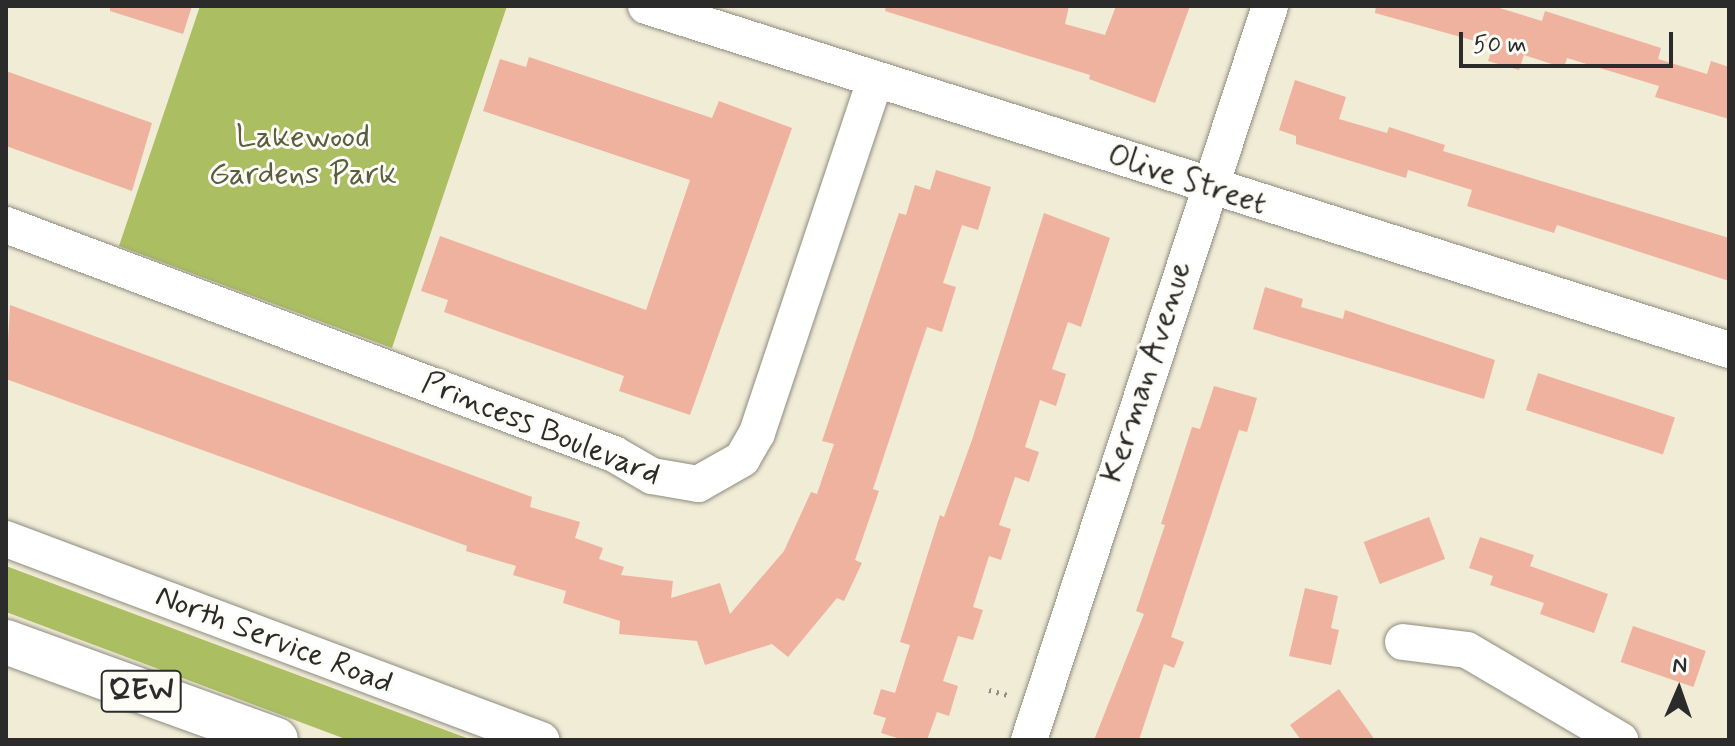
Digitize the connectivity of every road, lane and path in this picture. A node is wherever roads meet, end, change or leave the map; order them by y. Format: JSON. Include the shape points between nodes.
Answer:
{"nodes":[{"id":1,"x":646,"y":6,"type":"edge"},
{"id":2,"x":1270,"y":6,"type":"edge"},
{"id":3,"x":875,"y":80,"type":"junction"},
{"id":4,"x":1207,"y":187,"type":"junction"},
{"id":5,"x":6,"y":225,"type":"edge"},
{"id":6,"x":1729,"y":350,"type":"edge"},
{"id":7,"x":6,"y":539,"type":"edge"},
{"id":8,"x":6,"y":642,"type":"edge"},
{"id":9,"x":1403,"y":642,"type":"dead end"},
{"id":10,"x":276,"y":740,"type":"edge"},
{"id":11,"x":541,"y":740,"type":"edge"},
{"id":12,"x":1029,"y":740,"type":"edge"},
{"id":13,"x":1620,"y":740,"type":"edge"}],
"edges":[{"from":1,"to":3,"type":"street","name":"Olive Street"},
{"from":2,"to":4,"type":"street","name":"Kerman Avenue"},
{"from":3,"to":4,"type":"street","name":"Olive Street"},
{"from":3,"to":5,"type":"street","name":"Princess Boulevard","via":[[757,433],[742,459],[698,484],[652,476],[614,454]]},
{"from":4,"to":6,"type":"street","name":"Olive Street"},
{"from":4,"to":12,"type":"street","name":"Kerman Avenue"},
{"from":7,"to":11,"type":"street","name":"North Service Road"},
{"from":8,"to":10,"type":"highway","number":"QEW"},
{"from":9,"to":13,"type":"street","via":[[1467,650]]}]}
